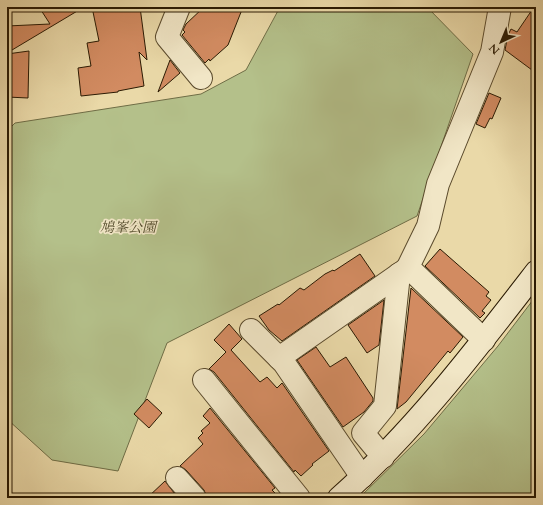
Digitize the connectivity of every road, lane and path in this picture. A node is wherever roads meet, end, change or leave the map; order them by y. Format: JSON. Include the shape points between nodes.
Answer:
{"nodes":[{"id":1,"x":179,"y":7,"type":"edge"},
{"id":2,"x":500,"y":7,"type":"edge"},
{"id":3,"x":201,"y":78,"type":"dead end"},
{"id":4,"x":404,"y":270,"type":"junction"},
{"id":5,"x":536,"y":272,"type":"edge"},
{"id":6,"x":251,"y":330,"type":"dead end"},
{"id":7,"x":484,"y":340,"type":"junction"},
{"id":8,"x":279,"y":358,"type":"junction"},
{"id":9,"x":204,"y":380,"type":"dead end"},
{"id":10,"x":383,"y":457,"type":"junction"},
{"id":11,"x":362,"y":477,"type":"junction"},
{"id":12,"x":177,"y":478,"type":"dead end"},
{"id":13,"x":195,"y":498,"type":"edge"},
{"id":14,"x":299,"y":498,"type":"edge"},
{"id":15,"x":339,"y":498,"type":"edge"}],
"edges":[{"from":1,"to":3,"type":"street","via":[[167,37]]},
{"from":2,"to":4,"type":"street","via":[[492,52],[438,184],[428,226]]},
{"from":4,"to":7,"type":"street"},
{"from":4,"to":8,"type":"street"},
{"from":4,"to":10,"type":"street","via":[[385,406],[363,433]]},
{"from":5,"to":7,"type":"street"},
{"from":6,"to":8,"type":"street"},
{"from":7,"to":10,"type":"street"},
{"from":8,"to":11,"type":"street"},
{"from":9,"to":14,"type":"street"},
{"from":10,"to":11,"type":"street"},
{"from":11,"to":15,"type":"street"},
{"from":12,"to":13,"type":"street"}]}
